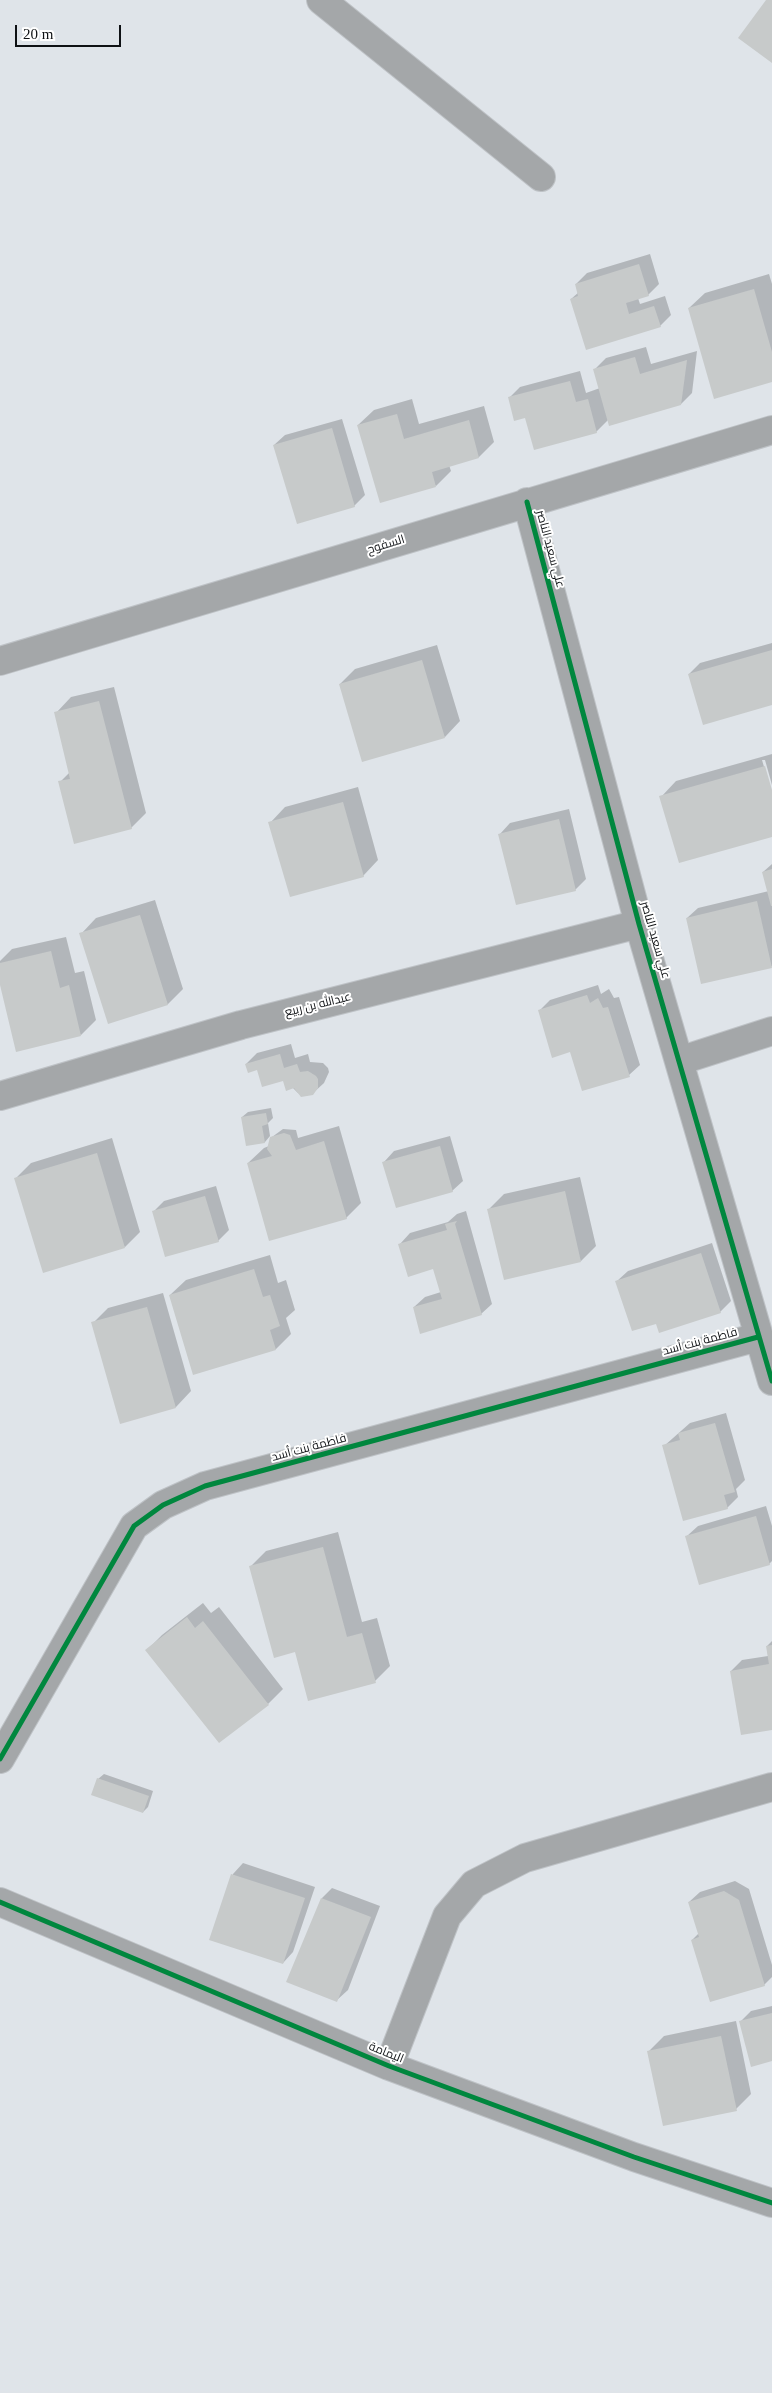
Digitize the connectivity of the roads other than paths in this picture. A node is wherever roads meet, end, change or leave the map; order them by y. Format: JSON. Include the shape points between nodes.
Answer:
{"nodes":[{"id":1,"x":321,"y":0,"type":"edge"},
{"id":2,"x":541,"y":177,"type":"dead end"},
{"id":3,"x":772,"y":430,"type":"edge"},
{"id":4,"x":527,"y":502,"type":"junction"},
{"id":5,"x":0,"y":662,"type":"edge"},
{"id":6,"x":639,"y":924,"type":"junction"},
{"id":7,"x":772,"y":1032,"type":"edge"},
{"id":8,"x":679,"y":1061,"type":"junction"},
{"id":9,"x":0,"y":1096,"type":"edge"},
{"id":10,"x":758,"y":1337,"type":"junction"},
{"id":11,"x":772,"y":1381,"type":"edge"},
{"id":12,"x":0,"y":1759,"type":"edge"},
{"id":13,"x":772,"y":1787,"type":"edge"},
{"id":14,"x":0,"y":1902,"type":"edge"},
{"id":15,"x":389,"y":2066,"type":"junction"},
{"id":16,"x":772,"y":2203,"type":"edge"}],
"edges":[{"from":1,"to":2,"type":"street"},
{"from":3,"to":4,"type":"street","name":"السفوح"},
{"from":4,"to":5,"type":"street","name":"السفوح"},
{"from":4,"to":6,"type":"street","name":"علي سعيد الناصر"},
{"from":6,"to":8,"type":"street","name":"علي سعيد الناصر"},
{"from":6,"to":9,"type":"street","name":"عبدالله بن ربيع","via":[[242,1025]]},
{"from":7,"to":8,"type":"street"},
{"from":8,"to":10,"type":"street","name":"علي سعيد الناصر"},
{"from":10,"to":11,"type":"street","name":"علي سعيد الناصر"},
{"from":10,"to":12,"type":"street","name":"فاطمة بنت أسد","via":[[205,1486],[163,1505],[134,1526]]},
{"from":13,"to":15,"type":"street","via":[[525,1858],[474,1884],[447,1916]]},
{"from":14,"to":15,"type":"street","name":"اليمامة"},
{"from":15,"to":16,"type":"street","name":"اليمامة","via":[[634,2157]]}]}
